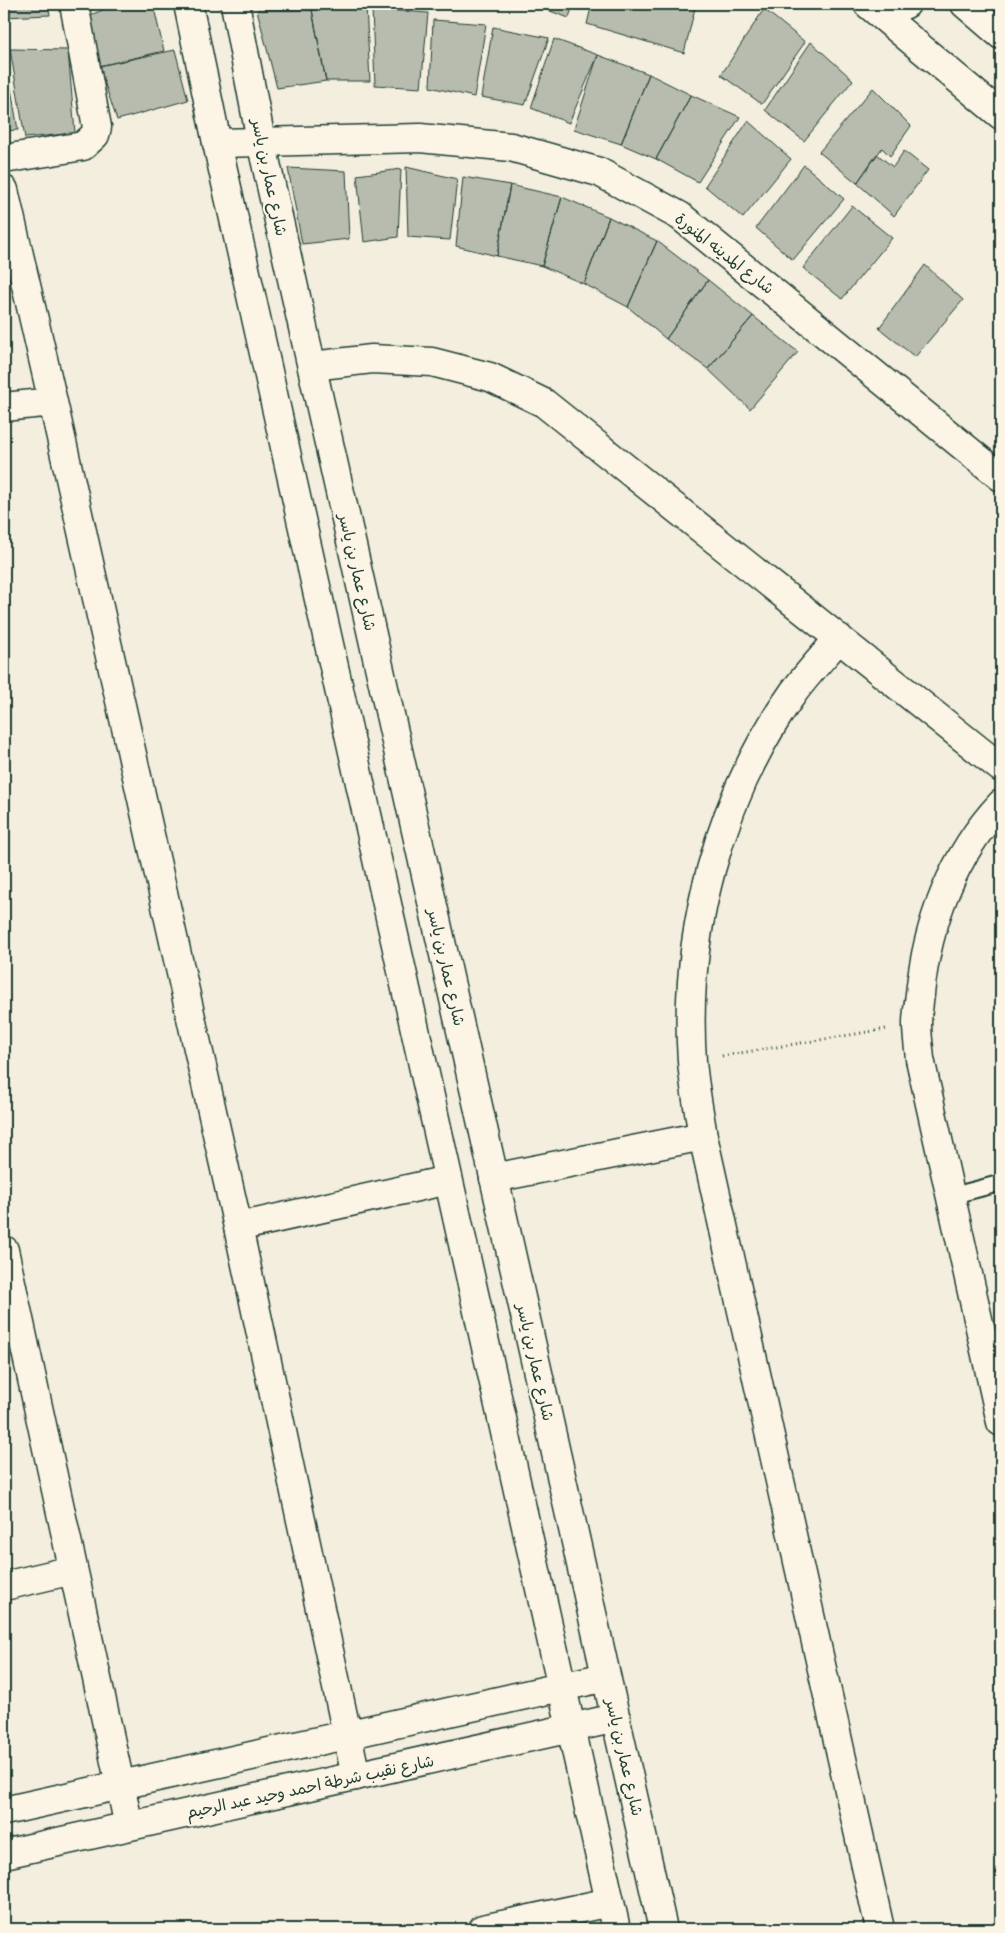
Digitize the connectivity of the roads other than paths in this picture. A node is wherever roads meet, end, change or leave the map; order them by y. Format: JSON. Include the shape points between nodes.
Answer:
{"nodes":[{"id":1,"x":74,"y":4,"type":"edge"},
{"id":2,"x":188,"y":4,"type":"edge"},
{"id":3,"x":235,"y":4,"type":"edge"},
{"id":4,"x":906,"y":4,"type":"edge"},
{"id":5,"x":965,"y":4,"type":"edge"},
{"id":6,"x":873,"y":8,"type":"edge"},
{"id":7,"x":1001,"y":35,"type":"edge"},
{"id":8,"x":1001,"y":115,"type":"edge"},
{"id":9,"x":261,"y":142,"type":"junction"},
{"id":10,"x":217,"y":143,"type":"junction"},
{"id":11,"x":4,"y":159,"type":"edge"},
{"id":12,"x":4,"y":190,"type":"edge"},
{"id":13,"x":312,"y":366,"type":"junction"},
{"id":14,"x":53,"y":402,"type":"junction"},
{"id":15,"x":4,"y":408,"type":"edge"},
{"id":16,"x":1001,"y":477,"type":"edge"},
{"id":17,"x":839,"y":638,"type":"junction"},
{"id":18,"x":1001,"y":768,"type":"edge"},
{"id":19,"x":1001,"y":804,"type":"edge"},
{"id":20,"x":702,"y":1136,"type":"junction"},
{"id":21,"x":494,"y":1178,"type":"junction"},
{"id":22,"x":448,"y":1180,"type":"junction"},
{"id":23,"x":1001,"y":1183,"type":"edge"},
{"id":24,"x":951,"y":1196,"type":"junction"},
{"id":25,"x":238,"y":1228,"type":"junction"},
{"id":26,"x":4,"y":1250,"type":"edge"},
{"id":27,"x":998,"y":1390,"type":"edge"},
{"id":28,"x":1001,"y":1422,"type":"edge"},
{"id":29,"x":73,"y":1570,"type":"junction"},
{"id":30,"x":4,"y":1586,"type":"edge"},
{"id":31,"x":606,"y":1677,"type":"junction"},
{"id":32,"x":562,"y":1687,"type":"junction"},
{"id":33,"x":616,"y":1718,"type":"junction"},
{"id":34,"x":571,"y":1728,"type":"junction"},
{"id":35,"x":347,"y":1734,"type":"junction"},
{"id":36,"x":356,"y":1776,"type":"junction"},
{"id":37,"x":120,"y":1785,"type":"junction"},
{"id":38,"x":4,"y":1810,"type":"edge"},
{"id":39,"x":129,"y":1826,"type":"junction"},
{"id":40,"x":4,"y":1854,"type":"edge"},
{"id":41,"x":610,"y":1902,"type":"junction"},
{"id":42,"x":483,"y":1929,"type":"edge"},
{"id":43,"x":616,"y":1929,"type":"edge"},
{"id":44,"x":663,"y":1929,"type":"edge"},
{"id":45,"x":880,"y":1929,"type":"edge"}],
"edges":[{"from":1,"to":11,"type":"street","via":[[95,135],[83,146]]},
{"from":2,"to":10,"type":"street"},
{"from":3,"to":9,"type":"street","name":"شارع عمار بن ياسر"},
{"from":4,"to":6,"type":"street","via":[[890,11]]},
{"from":5,"to":7,"type":"street"},
{"from":6,"to":8,"type":"street"},
{"from":9,"to":10,"type":"street","name":"شارع المدينه المنورة"},
{"from":9,"to":13,"type":"street","name":"شارع عمار بن ياسر"},
{"from":9,"to":16,"type":"street","name":"شارع المدينه المنورة","via":[[420,138],[511,148],[599,172],[680,216]]},
{"from":10,"to":22,"type":"street"},
{"from":12,"to":14,"type":"street"},
{"from":13,"to":17,"type":"street","via":[[372,360],[432,362],[490,377],[544,403]]},
{"from":13,"to":21,"type":"street","name":"شارع عمار بن ياسر"},
{"from":14,"to":15,"type":"street"},
{"from":14,"to":25,"type":"street"},
{"from":17,"to":18,"type":"street"},
{"from":17,"to":20,"type":"street","via":[[793,693],[758,751],[722,831],[702,906],[692,974],[692,1061]]},
{"from":19,"to":24,"type":"street","via":[[958,863],[936,913],[923,965],[917,1024],[920,1059]]},
{"from":20,"to":21,"type":"street"},
{"from":20,"to":45,"type":"street"},
{"from":21,"to":31,"type":"street","name":"شارع عمار بن ياسر"},
{"from":22,"to":25,"type":"street"},
{"from":22,"to":32,"type":"street"},
{"from":23,"to":24,"type":"lane"},
{"from":24,"to":27,"type":"street"},
{"from":25,"to":35,"type":"street"},
{"from":26,"to":29,"type":"street"},
{"from":27,"to":28,"type":"street"},
{"from":29,"to":30,"type":"street"},
{"from":29,"to":37,"type":"street"},
{"from":31,"to":32,"type":"street"},
{"from":31,"to":33,"type":"street","name":"شارع عمار بن ياسر"},
{"from":32,"to":34,"type":"street"},
{"from":32,"to":35,"type":"street"},
{"from":33,"to":34,"type":"street","name":"شارع نقيب شرطة احمد وحيد عبد الرحيم"},
{"from":33,"to":44,"type":"street","name":"شارع عمار بن ياسر"},
{"from":34,"to":36,"type":"street","name":"شارع نقيب شرطة احمد وحيد عبد الرحيم"},
{"from":34,"to":41,"type":"street"},
{"from":35,"to":36,"type":"street"},
{"from":35,"to":37,"type":"street"},
{"from":36,"to":39,"type":"street","name":"شارع نقيب شرطة احمد وحيد عبد الرحيم"},
{"from":37,"to":38,"type":"street"},
{"from":37,"to":39,"type":"street"},
{"from":39,"to":40,"type":"street","name":"شارع نقيب شرطة احمد وحيد عبد الرحيم"},
{"from":41,"to":42,"type":"street"},
{"from":41,"to":43,"type":"street"}]}
